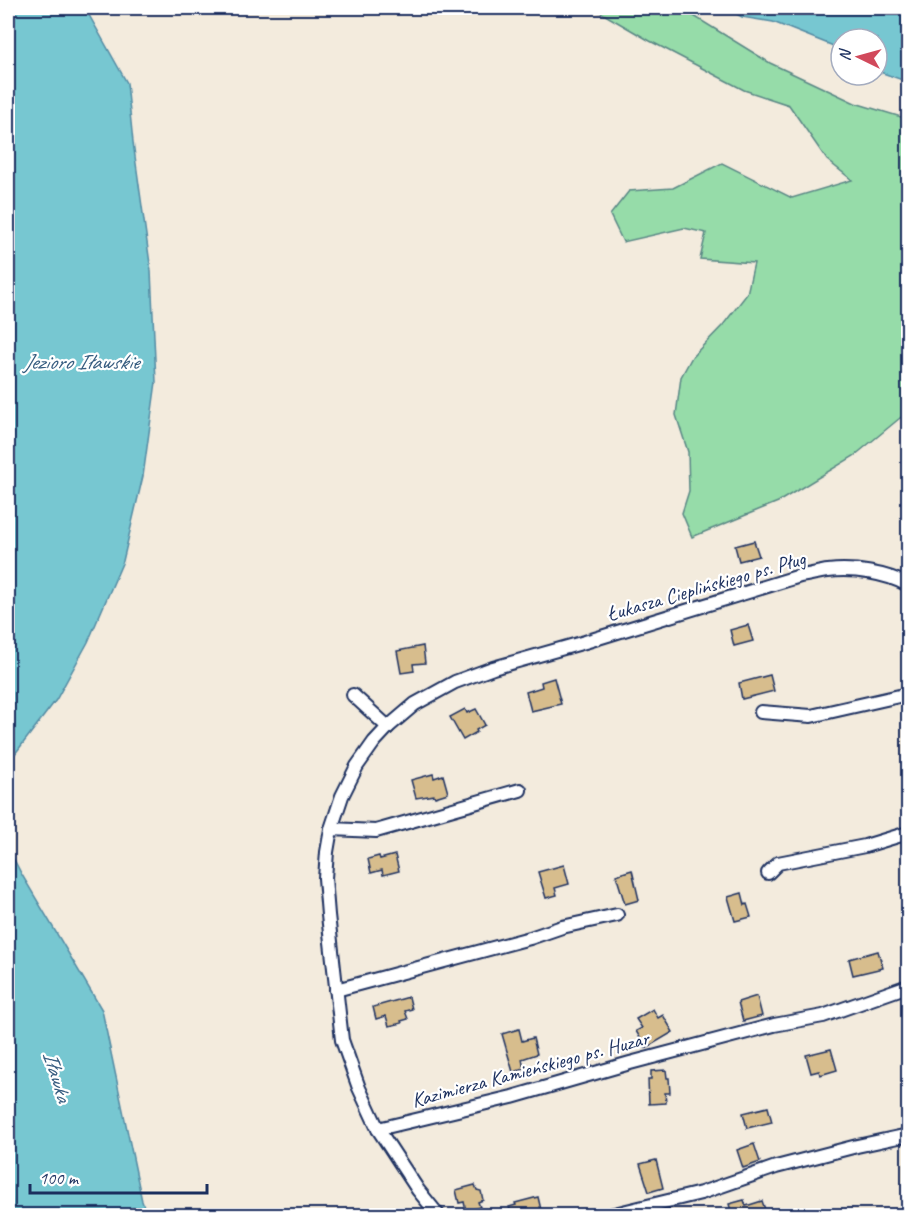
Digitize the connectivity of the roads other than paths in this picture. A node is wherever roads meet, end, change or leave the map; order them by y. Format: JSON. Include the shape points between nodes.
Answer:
{"nodes":[{"id":1,"x":909,"y":585,"type":"edge"},
{"id":2,"x":909,"y":694,"type":"edge"},
{"id":3,"x":353,"y":695,"type":"dead end"},
{"id":4,"x":761,"y":712,"type":"dead end"},
{"id":5,"x":388,"y":727,"type":"junction"},
{"id":6,"x":520,"y":790,"type":"dead end"},
{"id":7,"x":331,"y":829,"type":"junction"},
{"id":8,"x":909,"y":833,"type":"edge"},
{"id":9,"x":768,"y":873,"type":"dead end"},
{"id":10,"x":617,"y":915,"type":"dead end"},
{"id":11,"x":909,"y":986,"type":"edge"},
{"id":12,"x":336,"y":990,"type":"junction"},
{"id":13,"x":378,"y":1129,"type":"junction"},
{"id":14,"x":909,"y":1135,"type":"edge"},
{"id":15,"x":439,"y":1215,"type":"edge"},
{"id":16,"x":606,"y":1215,"type":"edge"}],
"edges":[{"from":1,"to":5,"type":"street","name":"Łukasza Cieplińskiego ps. Pług","via":[[877,574],[851,571],[800,576],[455,682],[416,704]]},
{"from":2,"to":4,"type":"street","via":[[811,716]]},
{"from":3,"to":5,"type":"street"},
{"from":5,"to":7,"type":"street","name":"Łukasza Cieplińskiego ps. Pług","via":[[357,766]]},
{"from":6,"to":7,"type":"street","via":[[376,831]]},
{"from":7,"to":12,"type":"street","name":"Łukasza Cieplińskiego ps. Pług","via":[[325,878]]},
{"from":8,"to":9,"type":"street","via":[[778,863]]},
{"from":10,"to":12,"type":"street"},
{"from":11,"to":13,"type":"street","name":"Kazimierza Kamieńskiego ps. Huzar","via":[[824,1016],[774,1025],[512,1097]]},
{"from":12,"to":13,"type":"street","name":"Łukasza Cieplińskiego ps. Pług","via":[[342,1041]]},
{"from":13,"to":15,"type":"street","name":"Łukasza Cieplińskiego ps. Pług"},
{"from":14,"to":16,"type":"street","via":[[776,1167],[701,1193]]}]}
